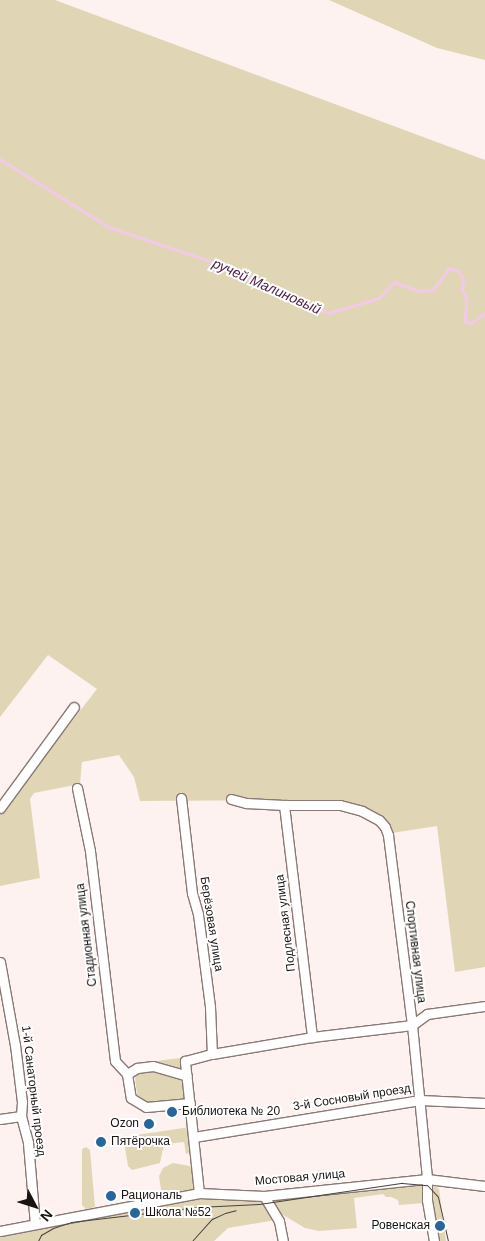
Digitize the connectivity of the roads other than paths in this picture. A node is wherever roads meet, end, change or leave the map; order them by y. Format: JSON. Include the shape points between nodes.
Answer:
{"nodes":[{"id":1,"x":74,"y":707,"type":"dead end"},
{"id":2,"x":77,"y":788,"type":"dead end"},
{"id":3,"x":181,"y":798,"type":"dead end"},
{"id":4,"x":231,"y":798,"type":"dead end"},
{"id":5,"x":284,"y":805,"type":"junction"},
{"id":6,"x":0,"y":808,"type":"edge"},
{"id":7,"x":0,"y":962,"type":"edge"},
{"id":8,"x":485,"y":1006,"type":"edge"},
{"id":9,"x":412,"y":1025,"type":"junction"},
{"id":10,"x":312,"y":1037,"type":"junction"},
{"id":11,"x":212,"y":1054,"type":"junction"},
{"id":12,"x":127,"y":1074,"type":"junction"},
{"id":13,"x":187,"y":1076,"type":"junction"},
{"id":14,"x":420,"y":1100,"type":"junction"},
{"id":15,"x":190,"y":1103,"type":"junction"},
{"id":16,"x":485,"y":1103,"type":"edge"},
{"id":17,"x":21,"y":1116,"type":"junction"},
{"id":18,"x":0,"y":1119,"type":"edge"},
{"id":19,"x":194,"y":1137,"type":"junction"},
{"id":20,"x":427,"y":1179,"type":"junction"},
{"id":21,"x":485,"y":1186,"type":"edge"},
{"id":22,"x":199,"y":1193,"type":"junction"},
{"id":23,"x":264,"y":1196,"type":"junction"},
{"id":24,"x":35,"y":1224,"type":"junction"},
{"id":25,"x":0,"y":1231,"type":"edge"},
{"id":26,"x":283,"y":1241,"type":"edge"},
{"id":27,"x":434,"y":1241,"type":"edge"}],
"edges":[{"from":1,"to":6,"type":"street"},
{"from":2,"to":12,"type":"street","name":"Стадионная улица","via":[[90,851],[115,1061]]},
{"from":3,"to":11,"type":"street","name":"Берёзовая улица","via":[[210,1007]]},
{"from":4,"to":5,"type":"street","name":"Спортивная улица","via":[[246,803]]},
{"from":5,"to":9,"type":"street","name":"Спортивная улица","via":[[340,805],[362,811],[385,827]]},
{"from":5,"to":10,"type":"street","name":"Подлесная улица"},
{"from":7,"to":17,"type":"street","name":"1-й Санаторный проезд","via":[[15,1045]]},
{"from":8,"to":9,"type":"street","via":[[427,1014]]},
{"from":9,"to":10,"type":"street"},
{"from":9,"to":14,"type":"street","name":"Спортивная улица"},
{"from":10,"to":11,"type":"street"},
{"from":11,"to":13,"type":"street","via":[[185,1061]]},
{"from":12,"to":13,"type":"street","via":[[136,1068],[153,1066]]},
{"from":12,"to":15,"type":"street","via":[[131,1098],[146,1107]]},
{"from":13,"to":15,"type":"street"},
{"from":14,"to":16,"type":"street","name":"3-й Сосновый проезд"},
{"from":14,"to":19,"type":"street","name":"3-й Сосновый проезд"},
{"from":14,"to":20,"type":"street","name":"Спортивная улица"},
{"from":15,"to":19,"type":"street"},
{"from":17,"to":18,"type":"street"},
{"from":17,"to":24,"type":"street","name":"1-й Санаторный проезд","via":[[28,1143]]},
{"from":19,"to":22,"type":"street"},
{"from":20,"to":21,"type":"street","name":"Мостовая улица"},
{"from":20,"to":23,"type":"street","name":"Мостовая улица"},
{"from":20,"to":27,"type":"street","name":"Спортивная улица"},
{"from":22,"to":23,"type":"street","name":"Мостовая улица"},
{"from":22,"to":24,"type":"street","name":"Мостовая улица"},
{"from":23,"to":26,"type":"street","via":[[279,1221]]},
{"from":24,"to":25,"type":"street","name":"Мостовая улица"}]}
